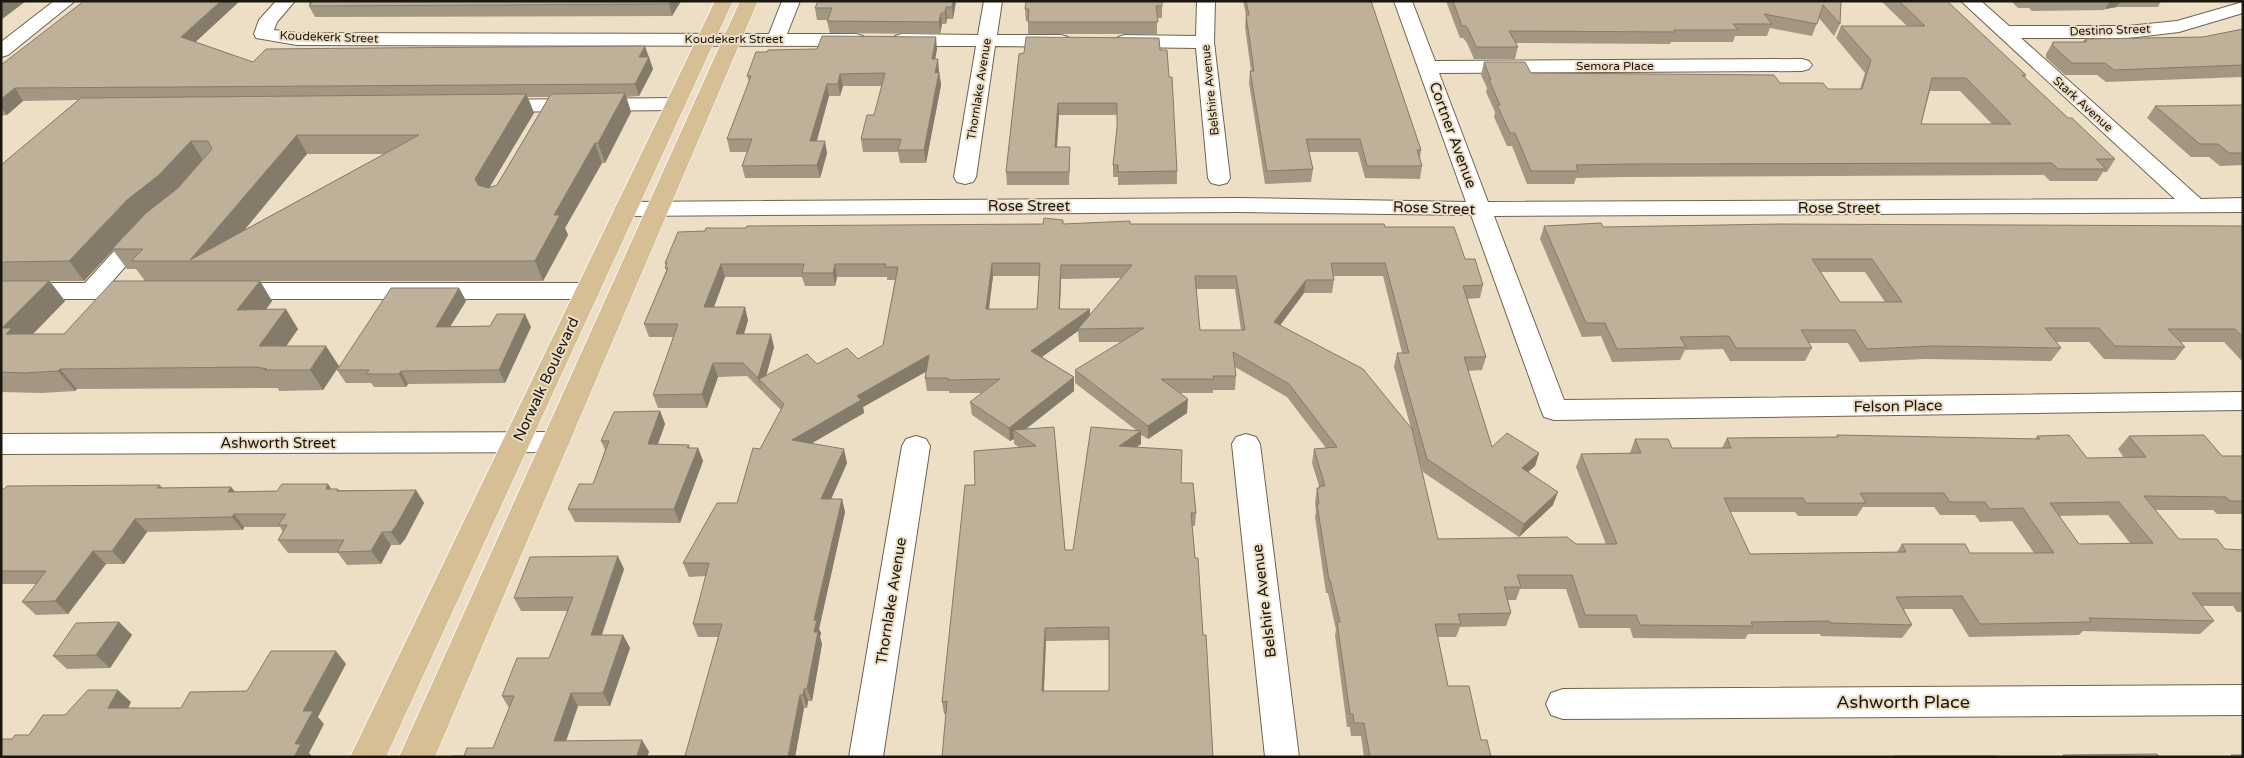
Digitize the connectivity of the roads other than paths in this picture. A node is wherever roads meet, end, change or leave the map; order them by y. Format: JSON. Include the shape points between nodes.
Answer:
{"nodes":[{"id":1,"x":66,"y":1,"type":"edge"},
{"id":2,"x":286,"y":1,"type":"edge"},
{"id":3,"x":724,"y":1,"type":"edge"},
{"id":4,"x":749,"y":1,"type":"edge"},
{"id":5,"x":791,"y":1,"type":"edge"},
{"id":6,"x":993,"y":1,"type":"edge"},
{"id":7,"x":1206,"y":1,"type":"edge"},
{"id":8,"x":1403,"y":1,"type":"edge"},
{"id":9,"x":1970,"y":1,"type":"edge"},
{"id":10,"x":2210,"y":1,"type":"edge"},
{"id":11,"x":2237,"y":9,"type":"edge"},
{"id":12,"x":2004,"y":32,"type":"junction"},
{"id":13,"x":706,"y":39,"type":"junction"},
{"id":14,"x":733,"y":39,"type":"junction"},
{"id":15,"x":776,"y":39,"type":"junction"},
{"id":16,"x":987,"y":41,"type":"junction"},
{"id":17,"x":1076,"y":41,"type":"edge"},
{"id":18,"x":1106,"y":41,"type":"edge"},
{"id":19,"x":1205,"y":42,"type":"junction"},
{"id":20,"x":1,"y":51,"type":"edge"},
{"id":21,"x":1802,"y":65,"type":"dead end"},
{"id":22,"x":1428,"y":67,"type":"junction"},
{"id":23,"x":675,"y":104,"type":"junction"},
{"id":24,"x":475,"y":106,"type":"edge"},
{"id":25,"x":965,"y":177,"type":"dead end"},
{"id":26,"x":1219,"y":178,"type":"dead end"},
{"id":27,"x":2243,"y":205,"type":"edge"},
{"id":28,"x":2196,"y":206,"type":"junction"},
{"id":29,"x":626,"y":209,"type":"junction"},
{"id":30,"x":658,"y":209,"type":"junction"},
{"id":31,"x":1480,"y":209,"type":"junction"},
{"id":32,"x":158,"y":220,"type":"edge"},
{"id":33,"x":1,"y":291,"type":"edge"},
{"id":34,"x":91,"y":291,"type":"junction"},
{"id":35,"x":159,"y":291,"type":"edge"},
{"id":36,"x":207,"y":291,"type":"edge"},
{"id":37,"x":587,"y":291,"type":"junction"},
{"id":38,"x":2238,"y":406,"type":"edge"},
{"id":39,"x":1554,"y":410,"type":"joint"},
{"id":40,"x":516,"y":442,"type":"junction"},
{"id":41,"x":555,"y":442,"type":"junction"},
{"id":42,"x":1,"y":444,"type":"edge"},
{"id":43,"x":1246,"y":444,"type":"dead end"},
{"id":44,"x":916,"y":446,"type":"dead end"},
{"id":45,"x":2243,"y":700,"type":"edge"},
{"id":46,"x":1563,"y":704,"type":"dead end"},
{"id":47,"x":368,"y":757,"type":"edge"},
{"id":48,"x":417,"y":757,"type":"edge"},
{"id":49,"x":866,"y":757,"type":"edge"},
{"id":50,"x":1282,"y":757,"type":"edge"}],
"edges":[{"from":1,"to":20,"type":"street"},
{"from":2,"to":13,"type":"street","name":"Koudekerk Street","via":[[268,20],[263,34],[297,39]]},
{"from":3,"to":13,"type":"main road","name":"Norwalk Boulevard"},
{"from":4,"to":14,"type":"main road"},
{"from":5,"to":15,"type":"street"},
{"from":6,"to":16,"type":"street","name":"Thornlake Avenue"},
{"from":7,"to":19,"type":"street","name":"Belshire Avenue"},
{"from":8,"to":22,"type":"street","name":"Cortner Avenue"},
{"from":9,"to":12,"type":"street","name":"Stark Avenue"},
{"from":10,"to":11,"type":"street"},
{"from":11,"to":12,"type":"street","name":"Destino Street","via":[[2179,26],[2128,32]]},
{"from":12,"to":28,"type":"street","name":"Stark Avenue"},
{"from":13,"to":14,"type":"street","name":"Koudekerk Street"},
{"from":13,"to":23,"type":"main road","name":"Norwalk Boulevard"},
{"from":14,"to":15,"type":"street","name":"Koudekerk Street"},
{"from":14,"to":30,"type":"main road"},
{"from":15,"to":16,"type":"street","name":"Koudekerk Street"},
{"from":16,"to":17,"type":"street","name":"Koudekerk Street"},
{"from":16,"to":25,"type":"street","name":"Thornlake Avenue"},
{"from":18,"to":19,"type":"street"},
{"from":19,"to":26,"type":"street","name":"Belshire Avenue"},
{"from":21,"to":22,"type":"street","name":"Semora Place"},
{"from":22,"to":31,"type":"street","name":"Cortner Avenue"},
{"from":23,"to":24,"type":"street","via":[[545,114]]},
{"from":23,"to":29,"type":"main road","name":"Norwalk Boulevard"},
{"from":27,"to":28,"type":"street","name":"Rose Street"},
{"from":28,"to":31,"type":"street","name":"Rose Street"},
{"from":29,"to":30,"type":"street","name":"Rose Street"},
{"from":29,"to":37,"type":"main road","name":"Norwalk Boulevard"},
{"from":30,"to":31,"type":"street","name":"Rose Street","via":[[1257,205]]},
{"from":30,"to":41,"type":"main road"},
{"from":31,"to":39,"type":"street","name":"Cortner Avenue"},
{"from":32,"to":34,"type":"street"},
{"from":33,"to":34,"type":"street"},
{"from":34,"to":35,"type":"street"},
{"from":36,"to":37,"type":"street"},
{"from":37,"to":40,"type":"main road","name":"Norwalk Boulevard"},
{"from":38,"to":39,"type":"street","name":"Felson Place"},
{"from":40,"to":41,"type":"street","name":"Ashworth Street"},
{"from":40,"to":42,"type":"street","name":"Ashworth Street"},
{"from":40,"to":47,"type":"main road","name":"Norwalk Boulevard"},
{"from":41,"to":48,"type":"main road"},
{"from":43,"to":50,"type":"street","name":"Belshire Avenue"},
{"from":44,"to":49,"type":"street","name":"Thornlake Avenue"},
{"from":45,"to":46,"type":"street","name":"Ashworth Place"}]}
